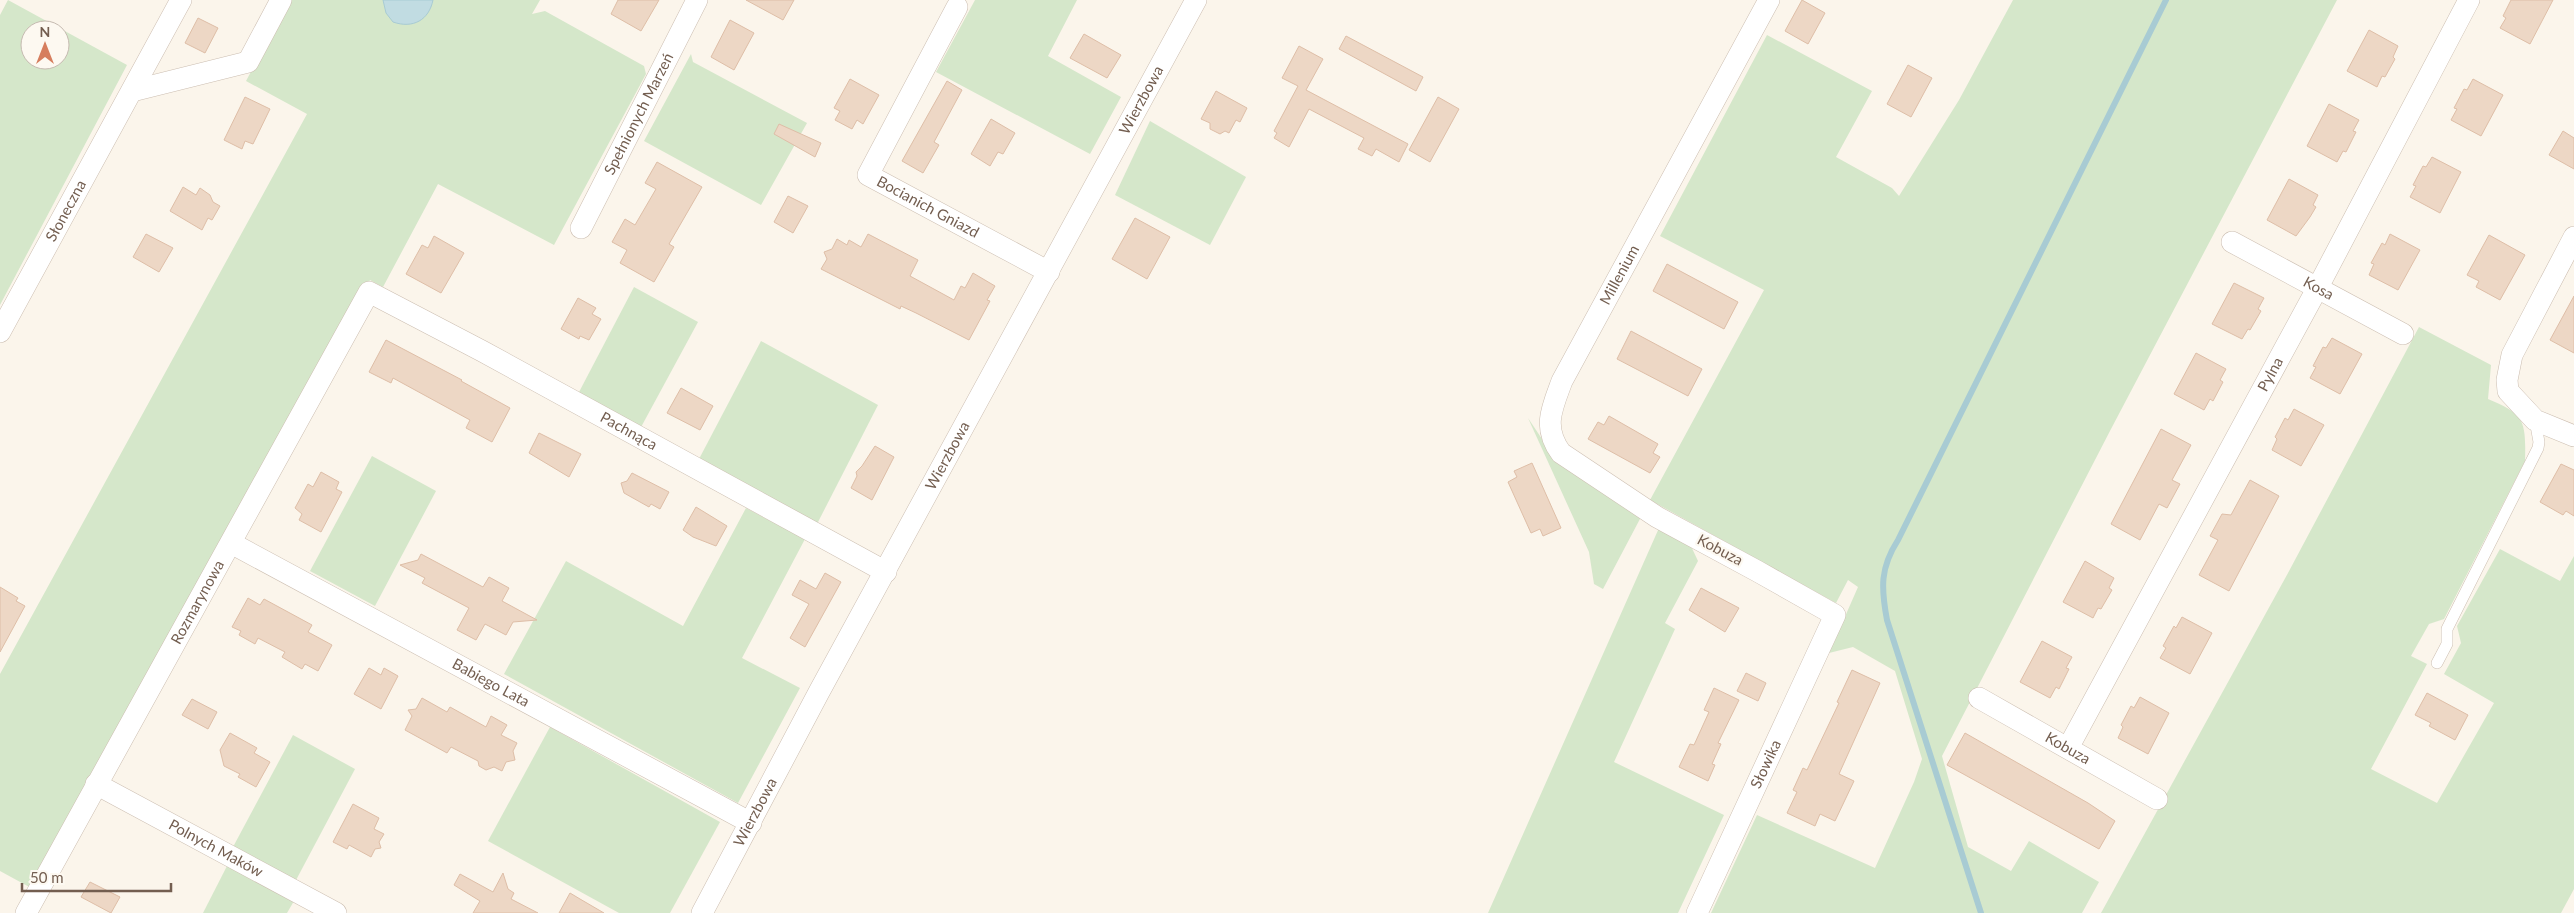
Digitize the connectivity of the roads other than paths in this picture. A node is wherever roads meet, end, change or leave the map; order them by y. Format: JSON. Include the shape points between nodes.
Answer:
{"nodes":[{"id":1,"x":181,"y":0,"type":"edge"},
{"id":2,"x":281,"y":0,"type":"edge"},
{"id":3,"x":697,"y":0,"type":"edge"},
{"id":4,"x":1196,"y":0,"type":"edge"},
{"id":5,"x":1768,"y":0,"type":"edge"},
{"id":6,"x":2470,"y":0,"type":"edge"},
{"id":7,"x":957,"y":7,"type":"dead end"},
{"id":8,"x":132,"y":92,"type":"junction"},
{"id":9,"x":581,"y":228,"type":"dead end"},
{"id":10,"x":2574,"y":237,"type":"edge"},
{"id":11,"x":2232,"y":242,"type":"dead end"},
{"id":12,"x":1049,"y":272,"type":"junction"},
{"id":13,"x":2318,"y":288,"type":"junction"},
{"id":14,"x":369,"y":292,"type":"joint"},
{"id":15,"x":0,"y":332,"type":"edge"},
{"id":16,"x":2403,"y":334,"type":"dead end"},
{"id":17,"x":2535,"y":420,"type":"junction"},
{"id":18,"x":2574,"y":436,"type":"edge"},
{"id":19,"x":1657,"y":517,"type":"joint"},
{"id":20,"x":231,"y":543,"type":"junction"},
{"id":21,"x":886,"y":572,"type":"junction"},
{"id":22,"x":1834,"y":616,"type":"joint"},
{"id":23,"x":2437,"y":663,"type":"dead end"},
{"id":24,"x":1980,"y":698,"type":"dead end"},
{"id":25,"x":2068,"y":748,"type":"junction"},
{"id":26,"x":96,"y":784,"type":"junction"},
{"id":27,"x":2157,"y":799,"type":"dead end"},
{"id":28,"x":751,"y":823,"type":"junction"},
{"id":29,"x":26,"y":913,"type":"edge"},
{"id":30,"x":336,"y":913,"type":"edge"},
{"id":31,"x":702,"y":913,"type":"edge"},
{"id":32,"x":1697,"y":913,"type":"edge"}],
"edges":[{"from":1,"to":8,"type":"street","name":"Słoneczna"},
{"from":2,"to":8,"type":"street","via":[[248,62]]},
{"from":3,"to":9,"type":"street","name":"Spełnionych Marzeń"},
{"from":4,"to":12,"type":"street","name":"Wierzbowa"},
{"from":5,"to":19,"type":"street","name":"Millenium","via":[[1562,380],[1551,410],[1549,431],[1560,453]]},
{"from":6,"to":13,"type":"street","name":"Pylna"},
{"from":7,"to":12,"type":"street","name":"Bocianich Gniazd","via":[[868,175]]},
{"from":8,"to":15,"type":"street","name":"Słoneczna"},
{"from":10,"to":17,"type":"street","via":[[2508,366],[2508,390]]},
{"from":11,"to":13,"type":"street","name":"Kosa"},
{"from":12,"to":21,"type":"street","name":"Wierzbowa"},
{"from":13,"to":16,"type":"street","name":"Kosa"},
{"from":13,"to":25,"type":"street","name":"Pylna"},
{"from":14,"to":20,"type":"street","name":"Rozmarynowa"},
{"from":14,"to":21,"type":"street","name":"Pachnąca"},
{"from":17,"to":18,"type":"street"},
{"from":17,"to":23,"type":"lane","via":[[2538,448],[2447,629],[2447,644]]},
{"from":19,"to":22,"type":"street","name":"Kobuza"},
{"from":20,"to":26,"type":"street","name":"Rozmarynowa"},
{"from":20,"to":28,"type":"street","name":"Babiego Lata"},
{"from":21,"to":28,"type":"street","name":"Wierzbowa"},
{"from":22,"to":32,"type":"street","name":"Słowika"},
{"from":24,"to":25,"type":"street","name":"Kobuza"},
{"from":25,"to":27,"type":"street","name":"Kobuza"},
{"from":26,"to":29,"type":"street","name":"Rozmarynowa"},
{"from":26,"to":30,"type":"street","name":"Polnych Maków"},
{"from":28,"to":31,"type":"street","name":"Wierzbowa"}]}
